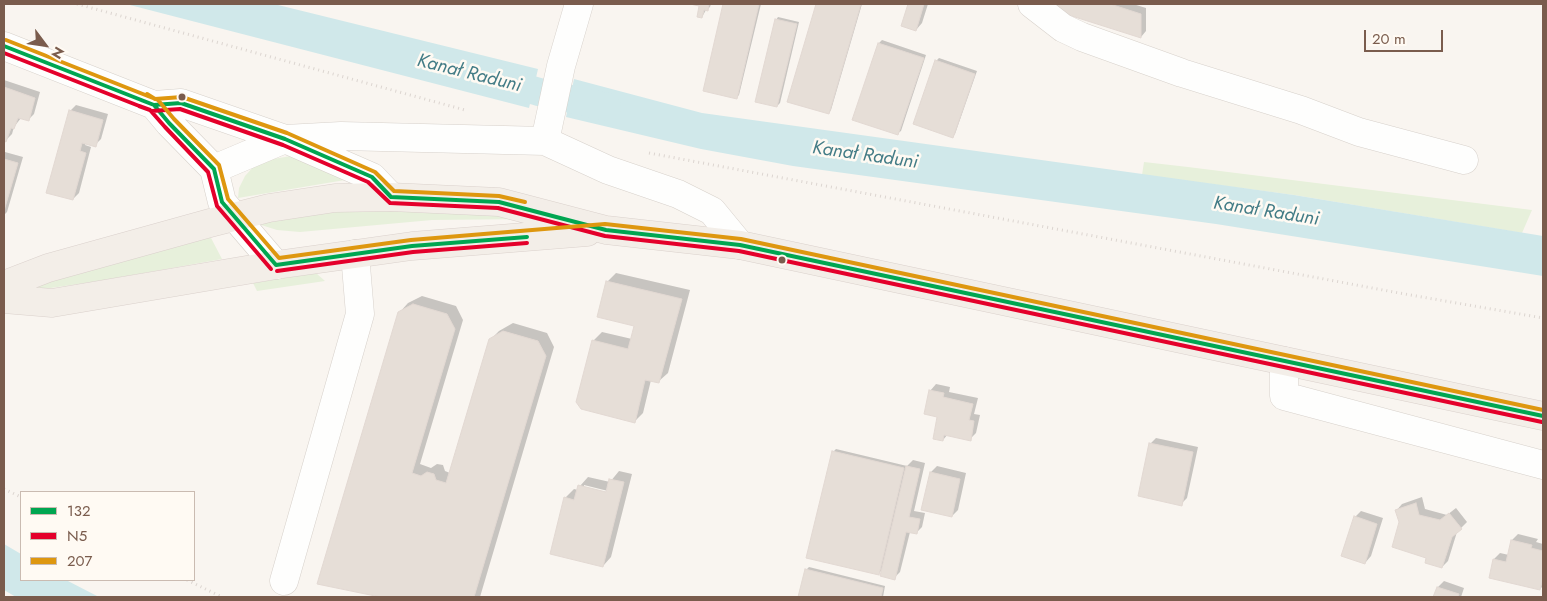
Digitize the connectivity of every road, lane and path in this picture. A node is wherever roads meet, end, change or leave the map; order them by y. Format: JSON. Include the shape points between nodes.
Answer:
{"nodes":[{"id":1,"x":77,"y":4,"type":"edge"},
{"id":2,"x":579,"y":4,"type":"edge"},
{"id":3,"x":1032,"y":4,"type":"edge"},
{"id":4,"x":4,"y":46,"type":"edge"},
{"id":5,"x":154,"y":105,"type":"junction"},
{"id":6,"x":474,"y":113,"type":"dead end"},
{"id":7,"x":547,"y":131,"type":"junction"},
{"id":8,"x":285,"y":140,"type":"junction"},
{"id":9,"x":1464,"y":160,"type":"dead end"},
{"id":10,"x":718,"y":167,"type":"dead end"},
{"id":11,"x":214,"y":169,"type":"junction"},
{"id":12,"x":391,"y":197,"type":"junction"},
{"id":13,"x":234,"y":217,"type":"junction"},
{"id":14,"x":606,"y":230,"type":"junction"},
{"id":15,"x":740,"y":245,"type":"junction"},
{"id":16,"x":355,"y":254,"type":"junction"},
{"id":17,"x":276,"y":265,"type":"junction"},
{"id":18,"x":4,"y":285,"type":"edge"},
{"id":19,"x":4,"y":299,"type":"edge"},
{"id":20,"x":1543,"y":318,"type":"edge"},
{"id":21,"x":1284,"y":361,"type":"junction"},
{"id":22,"x":1543,"y":416,"type":"edge"},
{"id":23,"x":1543,"y":465,"type":"edge"},
{"id":24,"x":4,"y":489,"type":"edge"},
{"id":25,"x":20,"y":497,"type":"edge"},
{"id":26,"x":189,"y":581,"type":"edge"},
{"id":27,"x":284,"y":582,"type":"dead end"},
{"id":28,"x":222,"y":597,"type":"edge"}],
"edges":[{"from":1,"to":6,"type":"path"},
{"from":2,"to":7,"type":"street"},
{"from":3,"to":9,"type":"street","via":[[1063,28],[1164,66],[1359,132]]},
{"from":4,"to":5,"type":"street"},
{"from":5,"to":8,"type":"street","via":[[181,103]]},
{"from":5,"to":11,"type":"street"},
{"from":7,"to":8,"type":"street"},
{"from":7,"to":15,"type":"street","via":[[608,170],[678,194],[712,211]]},
{"from":8,"to":11,"type":"street"},
{"from":8,"to":12,"type":"street","via":[[372,176]]},
{"from":10,"to":20,"type":"path"},
{"from":11,"to":13,"type":"street","via":[[222,202]]},
{"from":12,"to":13,"type":"main road","via":[[335,198]]},
{"from":12,"to":14,"type":"main road","via":[[499,202]]},
{"from":13,"to":17,"type":"street"},
{"from":13,"to":18,"type":"main road","via":[[48,268]]},
{"from":14,"to":15,"type":"main road"},
{"from":14,"to":16,"type":"main road","via":[[412,246]]},
{"from":15,"to":21,"type":"main road"},
{"from":16,"to":17,"type":"main road"},
{"from":16,"to":27,"type":"street","via":[[360,314]]},
{"from":17,"to":19,"type":"main road","via":[[52,303]]},
{"from":21,"to":22,"type":"main road"},
{"from":21,"to":23,"type":"street","via":[[1284,396]]},
{"from":24,"to":25,"type":"path"},
{"from":26,"to":28,"type":"path"}]}
